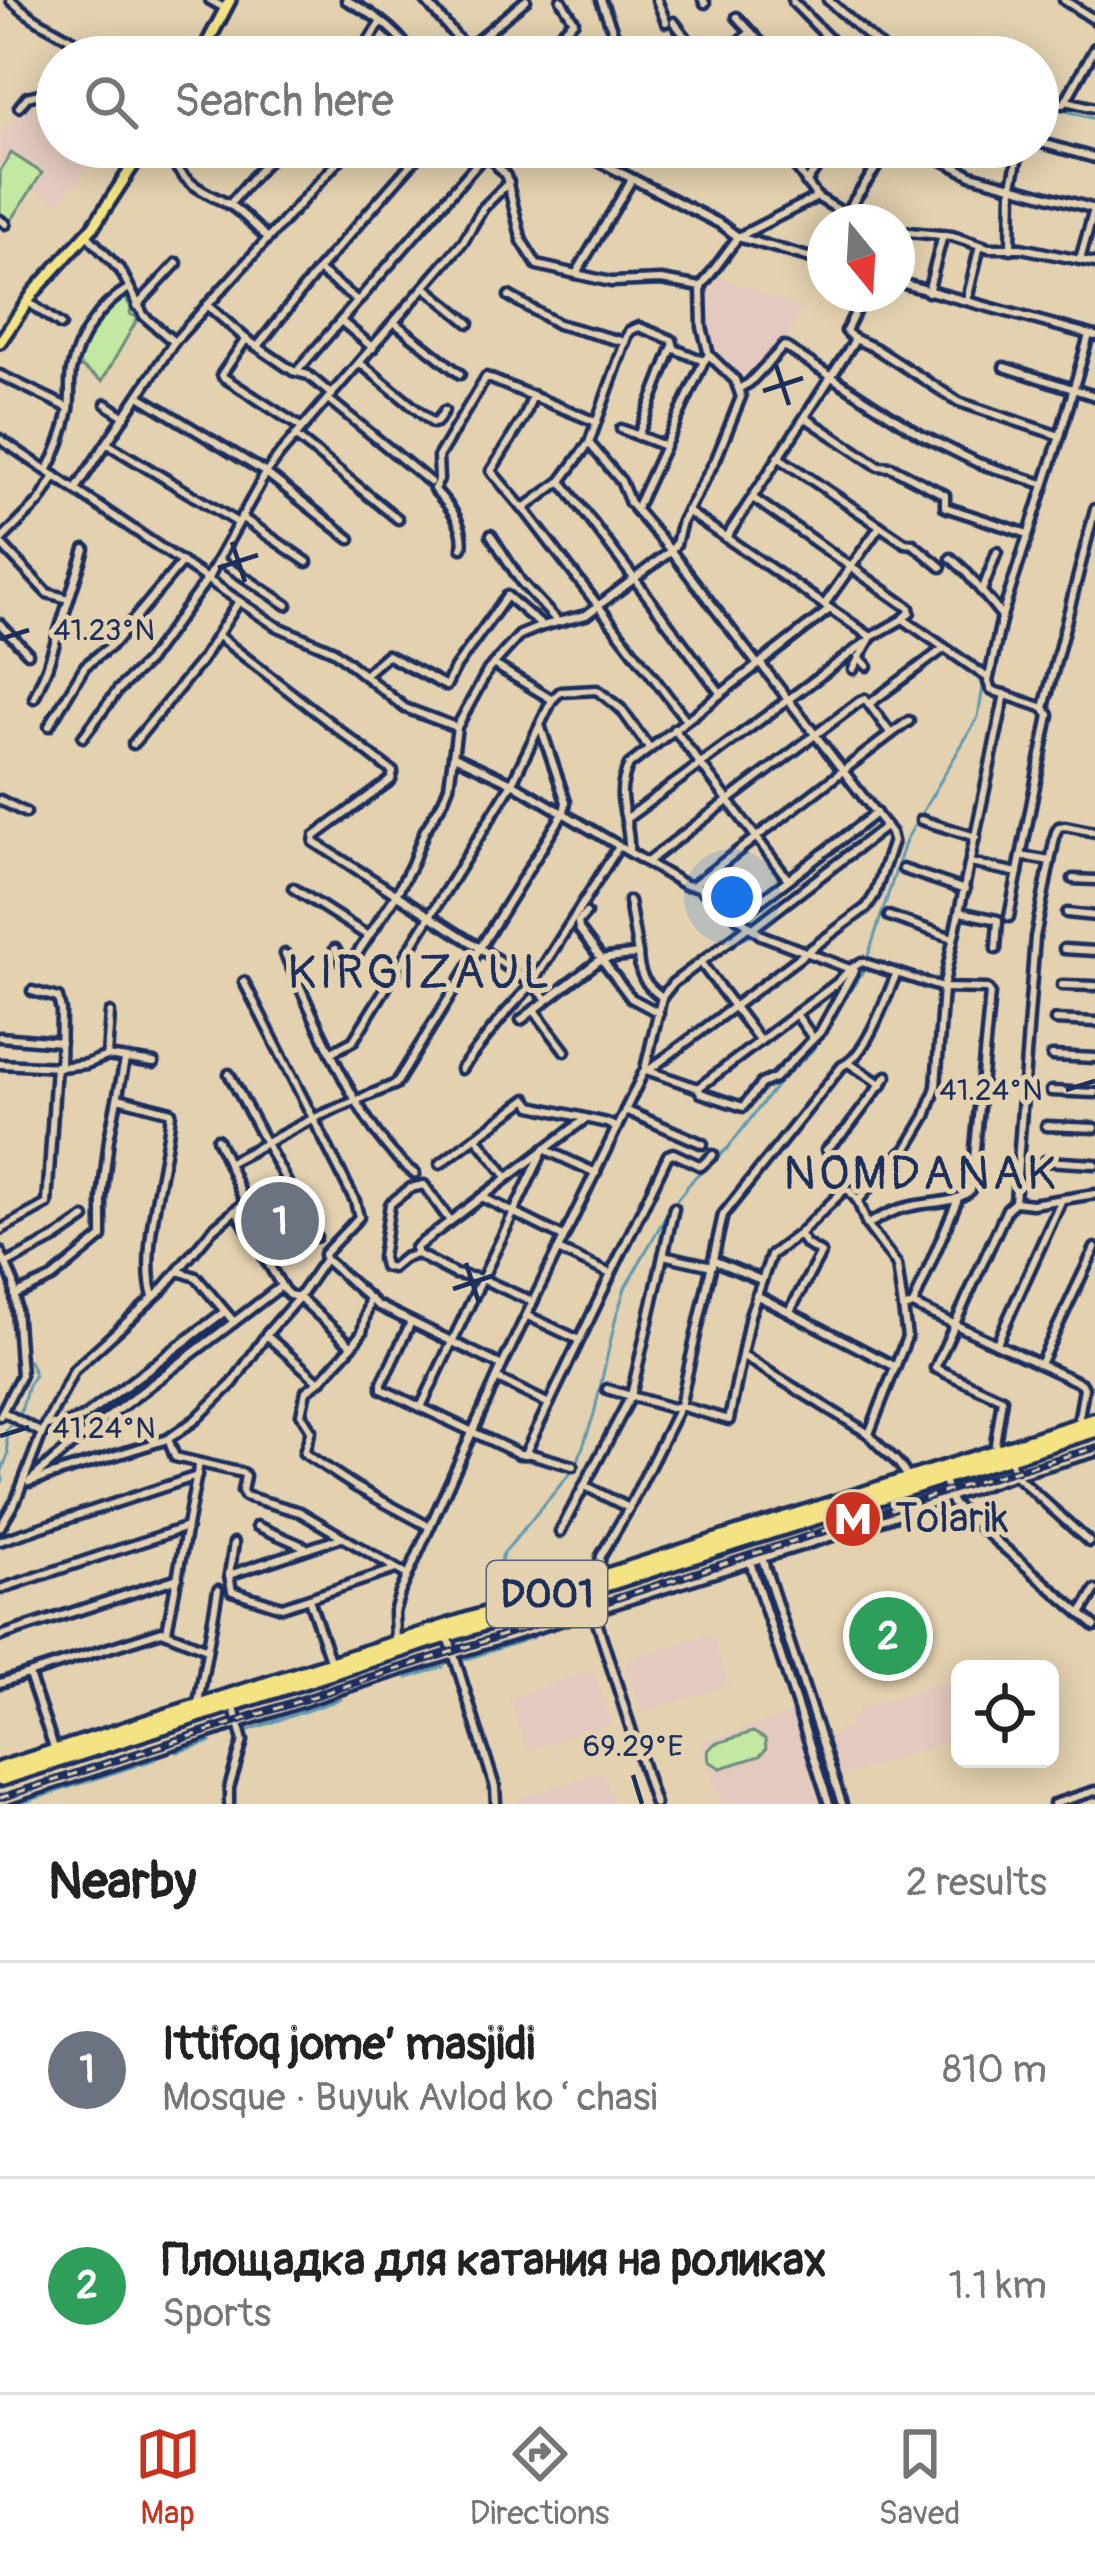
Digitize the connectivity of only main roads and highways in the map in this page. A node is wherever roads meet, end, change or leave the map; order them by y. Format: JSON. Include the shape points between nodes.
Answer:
{"nodes":[{"id":1,"x":228,"y":4,"type":"edge"},
{"id":2,"x":211,"y":36,"type":"edge"},
{"id":3,"x":128,"y":168,"type":"edge"},
{"id":4,"x":0,"y":342,"type":"edge"},
{"id":5,"x":1090,"y":1425,"type":"edge"},
{"id":6,"x":1003,"y":1453,"type":"junction"},
{"id":7,"x":548,"y":1599,"type":"junction"},
{"id":8,"x":116,"y":1737,"type":"junction"},
{"id":9,"x":0,"y":1769,"type":"edge"},
{"id":10,"x":0,"y":1779,"type":"edge"}],
"edges":[{"from":1,"to":2,"type":"main road"},
{"from":3,"to":4,"type":"main road","via":[[88,235]]},
{"from":5,"to":6,"type":"highway","number":"D001"},
{"from":6,"to":7,"type":"highway","number":"D001"},
{"from":6,"to":7,"type":"highway","number":"D001"},
{"from":7,"to":8,"type":"highway","number":"D001"},
{"from":7,"to":8,"type":"highway","number":"D001"},
{"from":8,"to":9,"type":"highway","number":"D001"},
{"from":8,"to":10,"type":"highway","number":"D001"}]}
